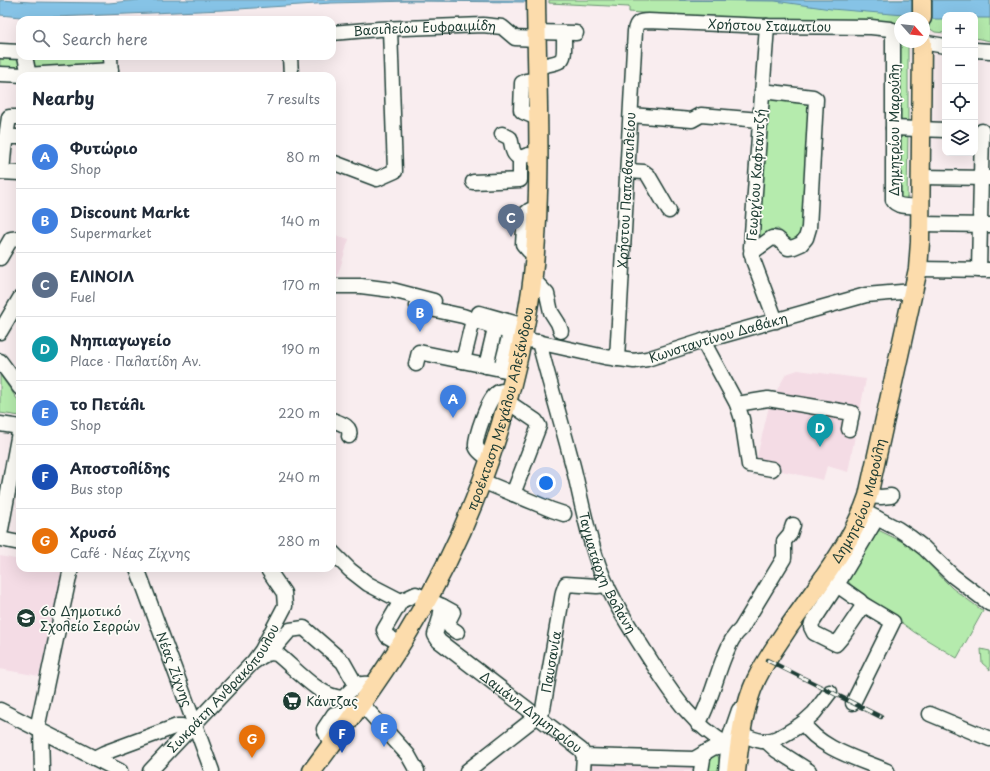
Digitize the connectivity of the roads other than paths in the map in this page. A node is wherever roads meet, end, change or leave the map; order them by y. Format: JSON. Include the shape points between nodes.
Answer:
{"nodes":[{"id":1,"x":536,"y":0,"type":"edge"},
{"id":2,"x":922,"y":0,"type":"edge"},
{"id":3,"x":922,"y":12,"type":"edge"},
{"id":4,"x":638,"y":23,"type":"joint"},
{"id":5,"x":767,"y":26,"type":"junction"},
{"id":6,"x":390,"y":29,"type":"junction"},
{"id":7,"x":537,"y":31,"type":"junction"},
{"id":8,"x":894,"y":32,"type":"edge"},
{"id":9,"x":336,"y":33,"type":"edge"},
{"id":10,"x":930,"y":43,"type":"edge"},
{"id":11,"x":942,"y":45,"type":"edge"},
{"id":12,"x":896,"y":48,"type":"edge"},
{"id":13,"x":922,"y":48,"type":"edge"},
{"id":14,"x":978,"y":50,"type":"edge"},
{"id":15,"x":0,"y":51,"type":"edge"},
{"id":16,"x":990,"y":51,"type":"edge"},
{"id":17,"x":16,"y":52,"type":"edge"},
{"id":18,"x":26,"y":60,"type":"edge"},
{"id":19,"x":290,"y":60,"type":"edge"},
{"id":20,"x":111,"y":67,"type":"edge"},
{"id":21,"x":28,"y":72,"type":"edge"},
{"id":22,"x":60,"y":72,"type":"edge"},
{"id":23,"x":291,"y":72,"type":"edge"},
{"id":24,"x":537,"y":73,"type":"junction"},
{"id":25,"x":0,"y":74,"type":"edge"},
{"id":26,"x":16,"y":75,"type":"edge"},
{"id":27,"x":762,"y":90,"type":"junction"},
{"id":28,"x":631,"y":115,"type":"junction"},
{"id":29,"x":16,"y":117,"type":"edge"},
{"id":30,"x":760,"y":120,"type":"junction"},
{"id":31,"x":893,"y":128,"type":"junction"},
{"id":32,"x":921,"y":129,"type":"junction"},
{"id":33,"x":942,"y":130,"type":"edge"},
{"id":34,"x":982,"y":131,"type":"edge"},
{"id":35,"x":502,"y":134,"type":"dead end"},
{"id":36,"x":13,"y":137,"type":"edge"},
{"id":37,"x":538,"y":150,"type":"junction"},
{"id":38,"x":520,"y":158,"type":"junction"},
{"id":39,"x":336,"y":164,"type":"edge"},
{"id":40,"x":628,"y":171,"type":"junction"},
{"id":41,"x":1,"y":172,"type":"edge"},
{"id":42,"x":16,"y":173,"type":"edge"},
{"id":43,"x":920,"y":177,"type":"junction"},
{"id":44,"x":986,"y":178,"type":"edge"},
{"id":45,"x":520,"y":180,"type":"junction"},
{"id":46,"x":473,"y":182,"type":"dead end"},
{"id":47,"x":538,"y":190,"type":"junction"},
{"id":48,"x":530,"y":210,"type":"dead end"},
{"id":49,"x":669,"y":210,"type":"dead end"},
{"id":50,"x":920,"y":215,"type":"junction"},
{"id":51,"x":985,"y":225,"type":"edge"},
{"id":52,"x":16,"y":238,"type":"edge"},
{"id":53,"x":529,"y":251,"type":"dead end"},
{"id":54,"x":751,"y":253,"type":"junction"},
{"id":55,"x":0,"y":258,"type":"edge"},
{"id":56,"x":918,"y":270,"type":"junction"},
{"id":57,"x":985,"y":270,"type":"edge"},
{"id":58,"x":532,"y":278,"type":"junction"},
{"id":59,"x":336,"y":286,"type":"edge"},
{"id":60,"x":914,"y":291,"type":"junction"},
{"id":61,"x":16,"y":305,"type":"edge"},
{"id":62,"x":417,"y":306,"type":"dead end"},
{"id":63,"x":473,"y":320,"type":"junction"},
{"id":64,"x":776,"y":321,"type":"junction"},
{"id":65,"x":495,"y":328,"type":"junction"},
{"id":66,"x":561,"y":331,"type":"dead end"},
{"id":67,"x":0,"y":332,"type":"edge"},
{"id":68,"x":524,"y":335,"type":"junction"},
{"id":69,"x":703,"y":341,"type":"junction"},
{"id":70,"x":617,"y":359,"type":"junction"},
{"id":71,"x":0,"y":360,"type":"edge"},
{"id":72,"x":462,"y":361,"type":"junction"},
{"id":73,"x":416,"y":364,"type":"dead end"},
{"id":74,"x":486,"y":366,"type":"junction"},
{"id":75,"x":508,"y":370,"type":"junction"},
{"id":76,"x":16,"y":382,"type":"edge"},
{"id":77,"x":509,"y":396,"type":"junction"},
{"id":78,"x":737,"y":404,"type":"junction"},
{"id":79,"x":336,"y":421,"type":"edge"},
{"id":80,"x":0,"y":424,"type":"edge"},
{"id":81,"x":16,"y":426,"type":"edge"},
{"id":82,"x":850,"y":429,"type":"dead end"},
{"id":83,"x":350,"y":436,"type":"dead end"},
{"id":84,"x":16,"y":449,"type":"edge"},
{"id":85,"x":772,"y":469,"type":"dead end"},
{"id":86,"x":482,"y":481,"type":"junction"},
{"id":87,"x":514,"y":494,"type":"junction"},
{"id":88,"x":891,"y":496,"type":"dead end"},
{"id":89,"x":869,"y":508,"type":"junction"},
{"id":90,"x":564,"y":514,"type":"dead end"},
{"id":91,"x":793,"y":525,"type":"dead end"},
{"id":92,"x":0,"y":535,"type":"edge"},
{"id":93,"x":0,"y":539,"type":"edge"},
{"id":94,"x":16,"y":541,"type":"edge"},
{"id":95,"x":336,"y":556,"type":"edge"},
{"id":96,"x":70,"y":572,"type":"edge"},
{"id":97,"x":138,"y":572,"type":"edge"},
{"id":98,"x":270,"y":572,"type":"edge"},
{"id":99,"x":607,"y":585,"type":"junction"},
{"id":100,"x":836,"y":585,"type":"junction"},
{"id":101,"x":401,"y":601,"type":"junction"},
{"id":102,"x":861,"y":603,"type":"junction"},
{"id":103,"x":990,"y":604,"type":"edge"},
{"id":104,"x":446,"y":608,"type":"junction"},
{"id":105,"x":457,"y":632,"type":"dead end"},
{"id":106,"x":401,"y":644,"type":"junction"},
{"id":107,"x":271,"y":652,"type":"junction"},
{"id":108,"x":254,"y":661,"type":"junction"},
{"id":109,"x":356,"y":685,"type":"junction"},
{"id":110,"x":374,"y":685,"type":"junction"},
{"id":111,"x":830,"y":692,"type":"dead end"},
{"id":112,"x":853,"y":703,"type":"dead end"},
{"id":113,"x":358,"y":708,"type":"junction"},
{"id":114,"x":0,"y":710,"type":"edge"},
{"id":115,"x":930,"y":714,"type":"dead end"},
{"id":116,"x":536,"y":716,"type":"junction"},
{"id":117,"x":803,"y":723,"type":"junction"},
{"id":118,"x":698,"y":724,"type":"junction"},
{"id":119,"x":191,"y":727,"type":"junction"},
{"id":120,"x":39,"y":730,"type":"junction"},
{"id":121,"x":735,"y":740,"type":"junction"},
{"id":122,"x":990,"y":740,"type":"edge"},
{"id":123,"x":766,"y":741,"type":"junction"},
{"id":124,"x":704,"y":753,"type":"junction"},
{"id":125,"x":584,"y":756,"type":"junction"},
{"id":126,"x":94,"y":758,"type":"junction"},
{"id":127,"x":42,"y":771,"type":"edge"},
{"id":128,"x":120,"y":771,"type":"edge"},
{"id":129,"x":150,"y":771,"type":"edge"},
{"id":130,"x":212,"y":771,"type":"edge"},
{"id":131,"x":312,"y":771,"type":"edge"},
{"id":132,"x":417,"y":771,"type":"edge"},
{"id":133,"x":467,"y":771,"type":"edge"},
{"id":134,"x":583,"y":771,"type":"edge"},
{"id":135,"x":701,"y":771,"type":"edge"},
{"id":136,"x":726,"y":771,"type":"edge"},
{"id":137,"x":736,"y":771,"type":"edge"},
{"id":138,"x":809,"y":771,"type":"edge"},
{"id":139,"x":887,"y":771,"type":"edge"}],
"edges":[{"from":1,"to":7,"type":"main road","name":"προέκταση Μεγάλου Αλεξάνδρου"},
{"from":2,"to":3,"type":"main road"},
{"from":4,"to":5,"type":"street","name":"Χρήστου Σταματίου","via":[[648,21]]},
{"from":4,"to":28,"type":"street","name":"Χρήστου Παπαβασιλείου","via":[[635,31]]},
{"from":5,"to":8,"type":"street","name":"Χρήστου Σταματίου","via":[[860,26]]},
{"from":5,"to":27,"type":"street","name":"Γεωργίου Καφταντζή"},
{"from":6,"to":7,"type":"street","name":"Βασιλείου Ευφραιμίδη","via":[[493,25],[504,29],[515,38]]},
{"from":6,"to":9,"type":"street","name":"Βασιλείου Ευφραιμίδη"},
{"from":6,"to":39,"type":"street","via":[[395,170],[377,179]]},
{"from":7,"to":24,"type":"main road","name":"προέκταση Μεγάλου Αλεξάνδρου"},
{"from":7,"to":24,"type":"street","name":"Βασιλείου Ευφραιμίδη","via":[[570,33],[562,60]]},
{"from":10,"to":11,"type":"street"},
{"from":12,"to":31,"type":"street","name":"Δημητρίου Μαρούλη"},
{"from":13,"to":32,"type":"main road","name":"Δημητρίου Μαρούλη"},
{"from":14,"to":16,"type":"street"},
{"from":15,"to":17,"type":"street"},
{"from":18,"to":21,"type":"street"},
{"from":19,"to":23,"type":"street"},
{"from":20,"to":22,"type":"street"},
{"from":24,"to":37,"type":"main road","name":"προέκταση Μεγάλου Αλεξάνδρου"},
{"from":25,"to":26,"type":"street"},
{"from":27,"to":30,"type":"street","name":"Γεωργίου Καφταντζή"},
{"from":27,"to":54,"type":"street","via":[[816,99],[811,200],[809,228],[801,244],[788,248],[778,239],[772,238]]},
{"from":28,"to":30,"type":"street","via":[[692,120],[701,115]]},
{"from":28,"to":40,"type":"street","name":"Χρήστου Παπαβασιλείου"},
{"from":29,"to":36,"type":"street","via":[[9,117]]},
{"from":30,"to":54,"type":"street","name":"Γεωργίου Καφταντζή"},
{"from":31,"to":32,"type":"street"},
{"from":31,"to":50,"type":"street","name":"Δημητρίου Μαρούλη","via":[[893,201]]},
{"from":32,"to":33,"type":"street"},
{"from":32,"to":43,"type":"main road","name":"Δημητρίου Μαρούλη"},
{"from":34,"to":44,"type":"street"},
{"from":35,"to":38,"type":"street","via":[[510,138],[514,155]]},
{"from":36,"to":41,"type":"street"},
{"from":37,"to":38,"type":"street"},
{"from":37,"to":47,"type":"main road","name":"προέκταση Μεγάλου Αλεξάνδρου"},
{"from":38,"to":45,"type":"street"},
{"from":40,"to":49,"type":"street","via":[[644,172],[648,175]]},
{"from":40,"to":70,"type":"street","name":"Χρήστου Παπαβασιλείου"},
{"from":41,"to":42,"type":"street"},
{"from":43,"to":44,"type":"street"},
{"from":43,"to":50,"type":"main road","name":"Δημητρίου Μαρούλη"},
{"from":44,"to":51,"type":"street"},
{"from":45,"to":46,"type":"street"},
{"from":45,"to":47,"type":"street"},
{"from":47,"to":58,"type":"main road","name":"προέκταση Μεγάλου Αλεξάνδρου"},
{"from":48,"to":53,"type":"street","via":[[525,214],[523,244]]},
{"from":50,"to":51,"type":"street"},
{"from":50,"to":56,"type":"main road","name":"Δημητρίου Μαρούλη"},
{"from":51,"to":57,"type":"street"},
{"from":52,"to":55,"type":"street","via":[[11,239]]},
{"from":54,"to":64,"type":"street","name":"Γεωργίου Καφταντζή"},
{"from":56,"to":57,"type":"street"},
{"from":56,"to":60,"type":"main road","name":"Δημητρίου Μαρούλη"},
{"from":58,"to":66,"type":"street","via":[[547,294],[551,312]]},
{"from":58,"to":68,"type":"main road","name":"προέκταση Μεγάλου Αλεξάνδρου"},
{"from":59,"to":68,"type":"street","via":[[392,290]]},
{"from":60,"to":64,"type":"street","name":"Κωνσταντίνου Δαβάκη","via":[[870,295]]},
{"from":60,"to":89,"type":"main road","name":"Δημητρίου Μαρούλη"},
{"from":61,"to":67,"type":"street"},
{"from":62,"to":63,"type":"street"},
{"from":63,"to":65,"type":"street"},
{"from":63,"to":72,"type":"street"},
{"from":64,"to":69,"type":"street","name":"Κωνσταντίνου Δαβάκη"},
{"from":65,"to":68,"type":"street"},
{"from":65,"to":74,"type":"street"},
{"from":68,"to":70,"type":"street","name":"Κωνσταντίνου Δαβάκη"},
{"from":68,"to":75,"type":"main road","name":"προέκταση Μεγάλου Αλεξάνδρου"},
{"from":68,"to":99,"type":"street","name":"Ταγματάρχη Βολάνη","via":[[564,431],[594,552]]},
{"from":69,"to":70,"type":"street","name":"Κωνσταντίνου Δαβάκη","via":[[643,360]]},
{"from":69,"to":78,"type":"street"},
{"from":71,"to":76,"type":"street"},
{"from":72,"to":73,"type":"street","via":[[419,352]]},
{"from":72,"to":74,"type":"street"},
{"from":74,"to":75,"type":"street"},
{"from":75,"to":77,"type":"main road","name":"προέκταση Μεγάλου Αλεξάνδρου"},
{"from":77,"to":86,"type":"main road","name":"προέκταση Μεγάλου Αλεξάνδρου"},
{"from":77,"to":87,"type":"street","via":[[539,426]]},
{"from":78,"to":82,"type":"street","via":[[768,399],[852,413]]},
{"from":78,"to":85,"type":"street","via":[[742,419],[749,465]]},
{"from":79,"to":83,"type":"street","via":[[348,428]]},
{"from":80,"to":81,"type":"street"},
{"from":84,"to":92,"type":"street"},
{"from":86,"to":87,"type":"street"},
{"from":86,"to":104,"type":"main road","name":"προέκταση Μεγάλου Αλεξάνδρου","via":[[441,575]]},
{"from":87,"to":90,"type":"street"},
{"from":88,"to":89,"type":"street","via":[[881,497]]},
{"from":89,"to":100,"type":"street"},
{"from":89,"to":103,"type":"street","via":[[924,548],[953,576]]},
{"from":89,"to":121,"type":"main road","name":"Δημητρίου Μαρούλη","via":[[766,660],[751,692]]},
{"from":91,"to":118,"type":"street","via":[[784,541],[784,558],[741,628],[734,635]]},
{"from":93,"to":94,"type":"street"},
{"from":95,"to":101,"type":"street","via":[[368,584]]},
{"from":96,"to":120,"type":"street"},
{"from":97,"to":119,"type":"street","name":"Νέας Ζίχνης"},
{"from":98,"to":108,"type":"street","name":"Σωκράτη Ανθρακόπουλου","via":[[284,593],[285,606]]},
{"from":99,"to":116,"type":"street","name":"Παυσανία","via":[[567,583],[544,706]]},
{"from":99,"to":118,"type":"street","name":"Ταγματάρχη Βολάνη","via":[[668,688]]},
{"from":100,"to":102,"type":"street"},
{"from":100,"to":102,"type":"street","via":[[813,621],[811,628],[814,633],[835,644],[838,643],[862,608]]},
{"from":101,"to":104,"type":"street","via":[[414,594]]},
{"from":101,"to":106,"type":"street","via":[[384,630],[385,634]]},
{"from":102,"to":112,"type":"street","via":[[893,622]]},
{"from":104,"to":105,"type":"street","via":[[448,625]]},
{"from":104,"to":106,"type":"main road","name":"προέκταση Μεγάλου Αλεξάνδρου"},
{"from":104,"to":116,"type":"street","name":"Δαμάνη Δημητρίου","via":[[440,618],[436,638]]},
{"from":106,"to":110,"type":"main road","name":"προέκταση Μεγάλου Αλεξάνδρου"},
{"from":107,"to":108,"type":"street"},
{"from":107,"to":109,"type":"street","via":[[336,698],[343,698]]},
{"from":107,"to":109,"type":"street","via":[[290,630],[304,628],[343,662]]},
{"from":108,"to":119,"type":"street","name":"Σωκράτη Ανθρακόπουλου"},
{"from":109,"to":110,"type":"street"},
{"from":110,"to":113,"type":"main road","name":"προέκταση Μεγάλου Αλεξάνδρου"},
{"from":111,"to":117,"type":"street"},
{"from":113,"to":131,"type":"main road","name":"προέκταση Μεγάλου Αλεξάνδρου"},
{"from":113,"to":132,"type":"street","via":[[408,755]]},
{"from":114,"to":120,"type":"street"},
{"from":115,"to":122,"type":"street"},
{"from":116,"to":125,"type":"street","name":"Δαμάνη Δημητρίου","via":[[581,750]]},
{"from":116,"to":133,"type":"street","name":"Παυσανία"},
{"from":117,"to":123,"type":"street","via":[[775,739]]},
{"from":117,"to":139,"type":"street","via":[[811,734],[830,747]]},
{"from":118,"to":121,"type":"street","name":"Ταγματάρχη Βολάνη","via":[[711,735]]},
{"from":119,"to":126,"type":"street","via":[[177,726]]},
{"from":119,"to":129,"type":"street","name":"Σωκράτη Ανθρακόπουλου"},
{"from":119,"to":130,"type":"street","name":"Νέας Ζίχνης"},
{"from":120,"to":126,"type":"street"},
{"from":120,"to":127,"type":"street"},
{"from":121,"to":123,"type":"street","name":"Ταγματάρχη Βολάνη"},
{"from":121,"to":124,"type":"street","name":"Δαμάνη Δημητρίου"},
{"from":121,"to":136,"type":"street"},
{"from":121,"to":137,"type":"main road","name":"Δημητρίου Μαρούλη"},
{"from":123,"to":138,"type":"street"},
{"from":124,"to":125,"type":"street","name":"Δαμάνη Δημητρίου","via":[[693,759]]},
{"from":124,"to":135,"type":"street"},
{"from":125,"to":134,"type":"street"},
{"from":126,"to":128,"type":"street"}]}
